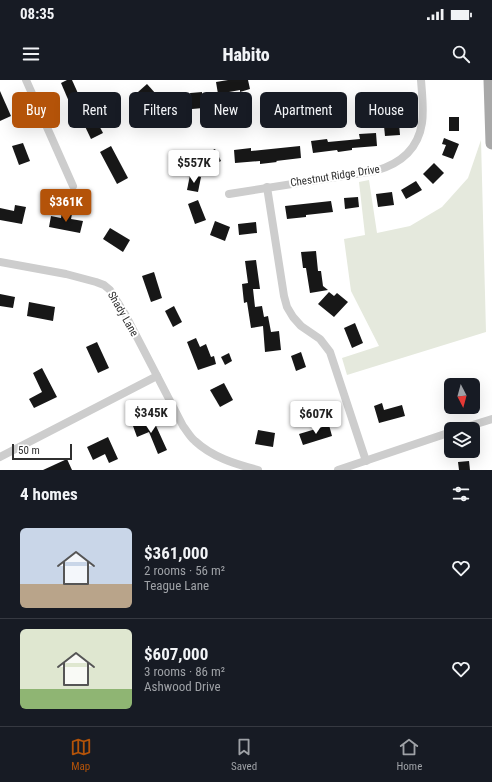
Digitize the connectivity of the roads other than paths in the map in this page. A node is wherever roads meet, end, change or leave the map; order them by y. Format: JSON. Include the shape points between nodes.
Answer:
{"nodes":[{"id":1,"x":26,"y":80,"type":"edge"},
{"id":2,"x":421,"y":80,"type":"edge"},
{"id":3,"x":490,"y":80,"type":"edge"},
{"id":4,"x":492,"y":143,"type":"edge"},
{"id":5,"x":73,"y":186,"type":"dead end"},
{"id":6,"x":267,"y":187,"type":"junction"},
{"id":7,"x":229,"y":194,"type":"dead end"},
{"id":8,"x":0,"y":262,"type":"edge"},
{"id":9,"x":157,"y":376,"type":"junction"},
{"id":10,"x":492,"y":419,"type":"edge"},
{"id":11,"x":480,"y":423,"type":"edge"},
{"id":12,"x":444,"y":434,"type":"edge"},
{"id":13,"x":0,"y":457,"type":"edge"},
{"id":14,"x":366,"y":461,"type":"junction"},
{"id":15,"x":258,"y":470,"type":"edge"},
{"id":16,"x":338,"y":470,"type":"edge"}],
"edges":[{"from":1,"to":5,"type":"street"},
{"from":2,"to":6,"type":"street","name":"Chestnut Ridge Drive","via":[[422,124],[417,141],[402,159],[387,168],[375,171]]},
{"from":3,"to":4,"type":"main road"},
{"from":6,"to":7,"type":"street","name":"Chestnut Ridge Drive"},
{"from":6,"to":14,"type":"street","via":[[287,307],[301,326],[320,339],[330,352]]},
{"from":8,"to":9,"type":"street","name":"Shady Lane","via":[[66,274],[104,285],[113,293]]},
{"from":9,"to":13,"type":"street"},
{"from":9,"to":15,"type":"street","name":"Shady Lane","via":[[183,426],[195,441],[218,457]]},
{"from":10,"to":11,"type":"street"},
{"from":12,"to":14,"type":"street"},
{"from":14,"to":16,"type":"street"}]}
